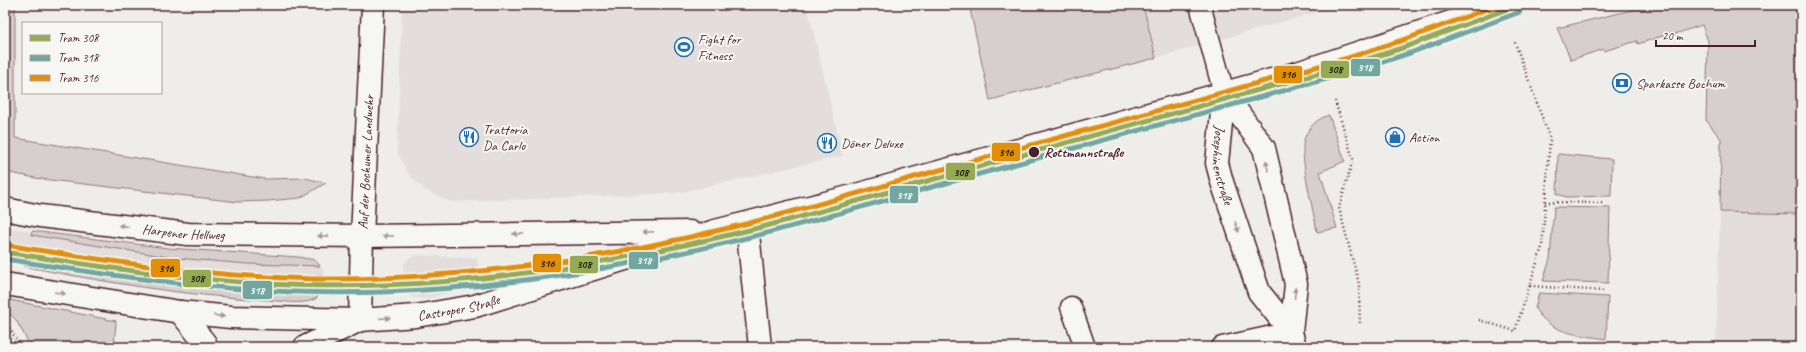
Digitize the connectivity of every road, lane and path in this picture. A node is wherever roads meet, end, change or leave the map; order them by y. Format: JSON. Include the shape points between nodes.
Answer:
{"nodes":[{"id":1,"x":374,"y":5,"type":"edge"},
{"id":2,"x":1200,"y":5,"type":"edge"},
{"id":3,"x":1502,"y":5,"type":"edge"},
{"id":4,"x":1514,"y":40,"type":"dead end"},
{"id":5,"x":1224,"y":93,"type":"junction"},
{"id":6,"x":1335,"y":101,"type":"dead end"},
{"id":7,"x":1545,"y":202,"type":"junction"},
{"id":8,"x":1604,"y":203,"type":"dead end"},
{"id":9,"x":5,"y":209,"type":"edge"},
{"id":10,"x":747,"y":224,"type":"junction"},
{"id":11,"x":715,"y":231,"type":"junction"},
{"id":12,"x":362,"y":236,"type":"junction"},
{"id":13,"x":5,"y":284,"type":"edge"},
{"id":14,"x":1530,"y":286,"type":"junction"},
{"id":15,"x":1604,"y":290,"type":"dead end"},
{"id":16,"x":1071,"y":307,"type":"dead end"},
{"id":17,"x":180,"y":312,"type":"junction"},
{"id":18,"x":360,"y":320,"type":"junction"},
{"id":19,"x":1479,"y":320,"type":"dead end"},
{"id":20,"x":5,"y":321,"type":"edge"},
{"id":21,"x":1360,"y":325,"type":"dead end"},
{"id":22,"x":1293,"y":339,"type":"edge"},
{"id":23,"x":21,"y":347,"type":"edge"},
{"id":24,"x":205,"y":347,"type":"edge"},
{"id":25,"x":305,"y":347,"type":"edge"},
{"id":26,"x":760,"y":347,"type":"edge"},
{"id":27,"x":1085,"y":347,"type":"edge"},
{"id":28,"x":1222,"y":347,"type":"edge"}],
"edges":[{"from":1,"to":12,"type":"main road","name":"Auf der Bochumer Landwehr"},
{"from":2,"to":5,"type":"lane"},
{"from":3,"to":5,"type":"main road","name":"Castroper Straße","via":[[1314,68]]},
{"from":4,"to":7,"type":"path","via":[[1550,140]]},
{"from":5,"to":10,"type":"main road","name":"Castroper Straße"},
{"from":22,"to":5,"type":"main road","name":"Josephinenstraße","one_way":true,"via":[[1296,284],[1264,148]]},
{"from":5,"to":22,"type":"main road","name":"Josephinenstraße","one_way":true,"via":[[1217,163],[1222,182],[1259,292]]},
{"from":6,"to":21,"type":"path","via":[[1353,159],[1339,208],[1359,284]]},
{"from":7,"to":8,"type":"path"},
{"from":7,"to":14,"type":"path","via":[[1542,247]]},
{"from":12,"to":9,"type":"main road","name":"Harpener Hellweg","one_way":true,"via":[[188,234],[40,216]]},
{"from":10,"to":11,"type":"main road","name":"Castroper Straße"},
{"from":10,"to":26,"type":"main road"},
{"from":11,"to":12,"type":"main road","name":"Castroper Straße","one_way":true},
{"from":18,"to":11,"type":"main road","name":"Castroper Straße","one_way":true,"via":[[416,316],[476,306]]},
{"from":12,"to":18,"type":"main road","name":"Auf der Bochumer Landwehr"},
{"from":13,"to":17,"type":"main road","one_way":true},
{"from":14,"to":15,"type":"path"},
{"from":14,"to":19,"type":"path","via":[[1515,331]]},
{"from":16,"to":27,"type":"lane"},
{"from":17,"to":18,"type":"main road","name":"Castroper Straße","one_way":true,"via":[[231,317]]},
{"from":17,"to":24,"type":"main road","via":[[205,343]]},
{"from":18,"to":25,"type":"main road","name":"Castroper Straße"},
{"from":20,"to":23,"type":"path"},
{"from":22,"to":28,"type":"lane"}]}
